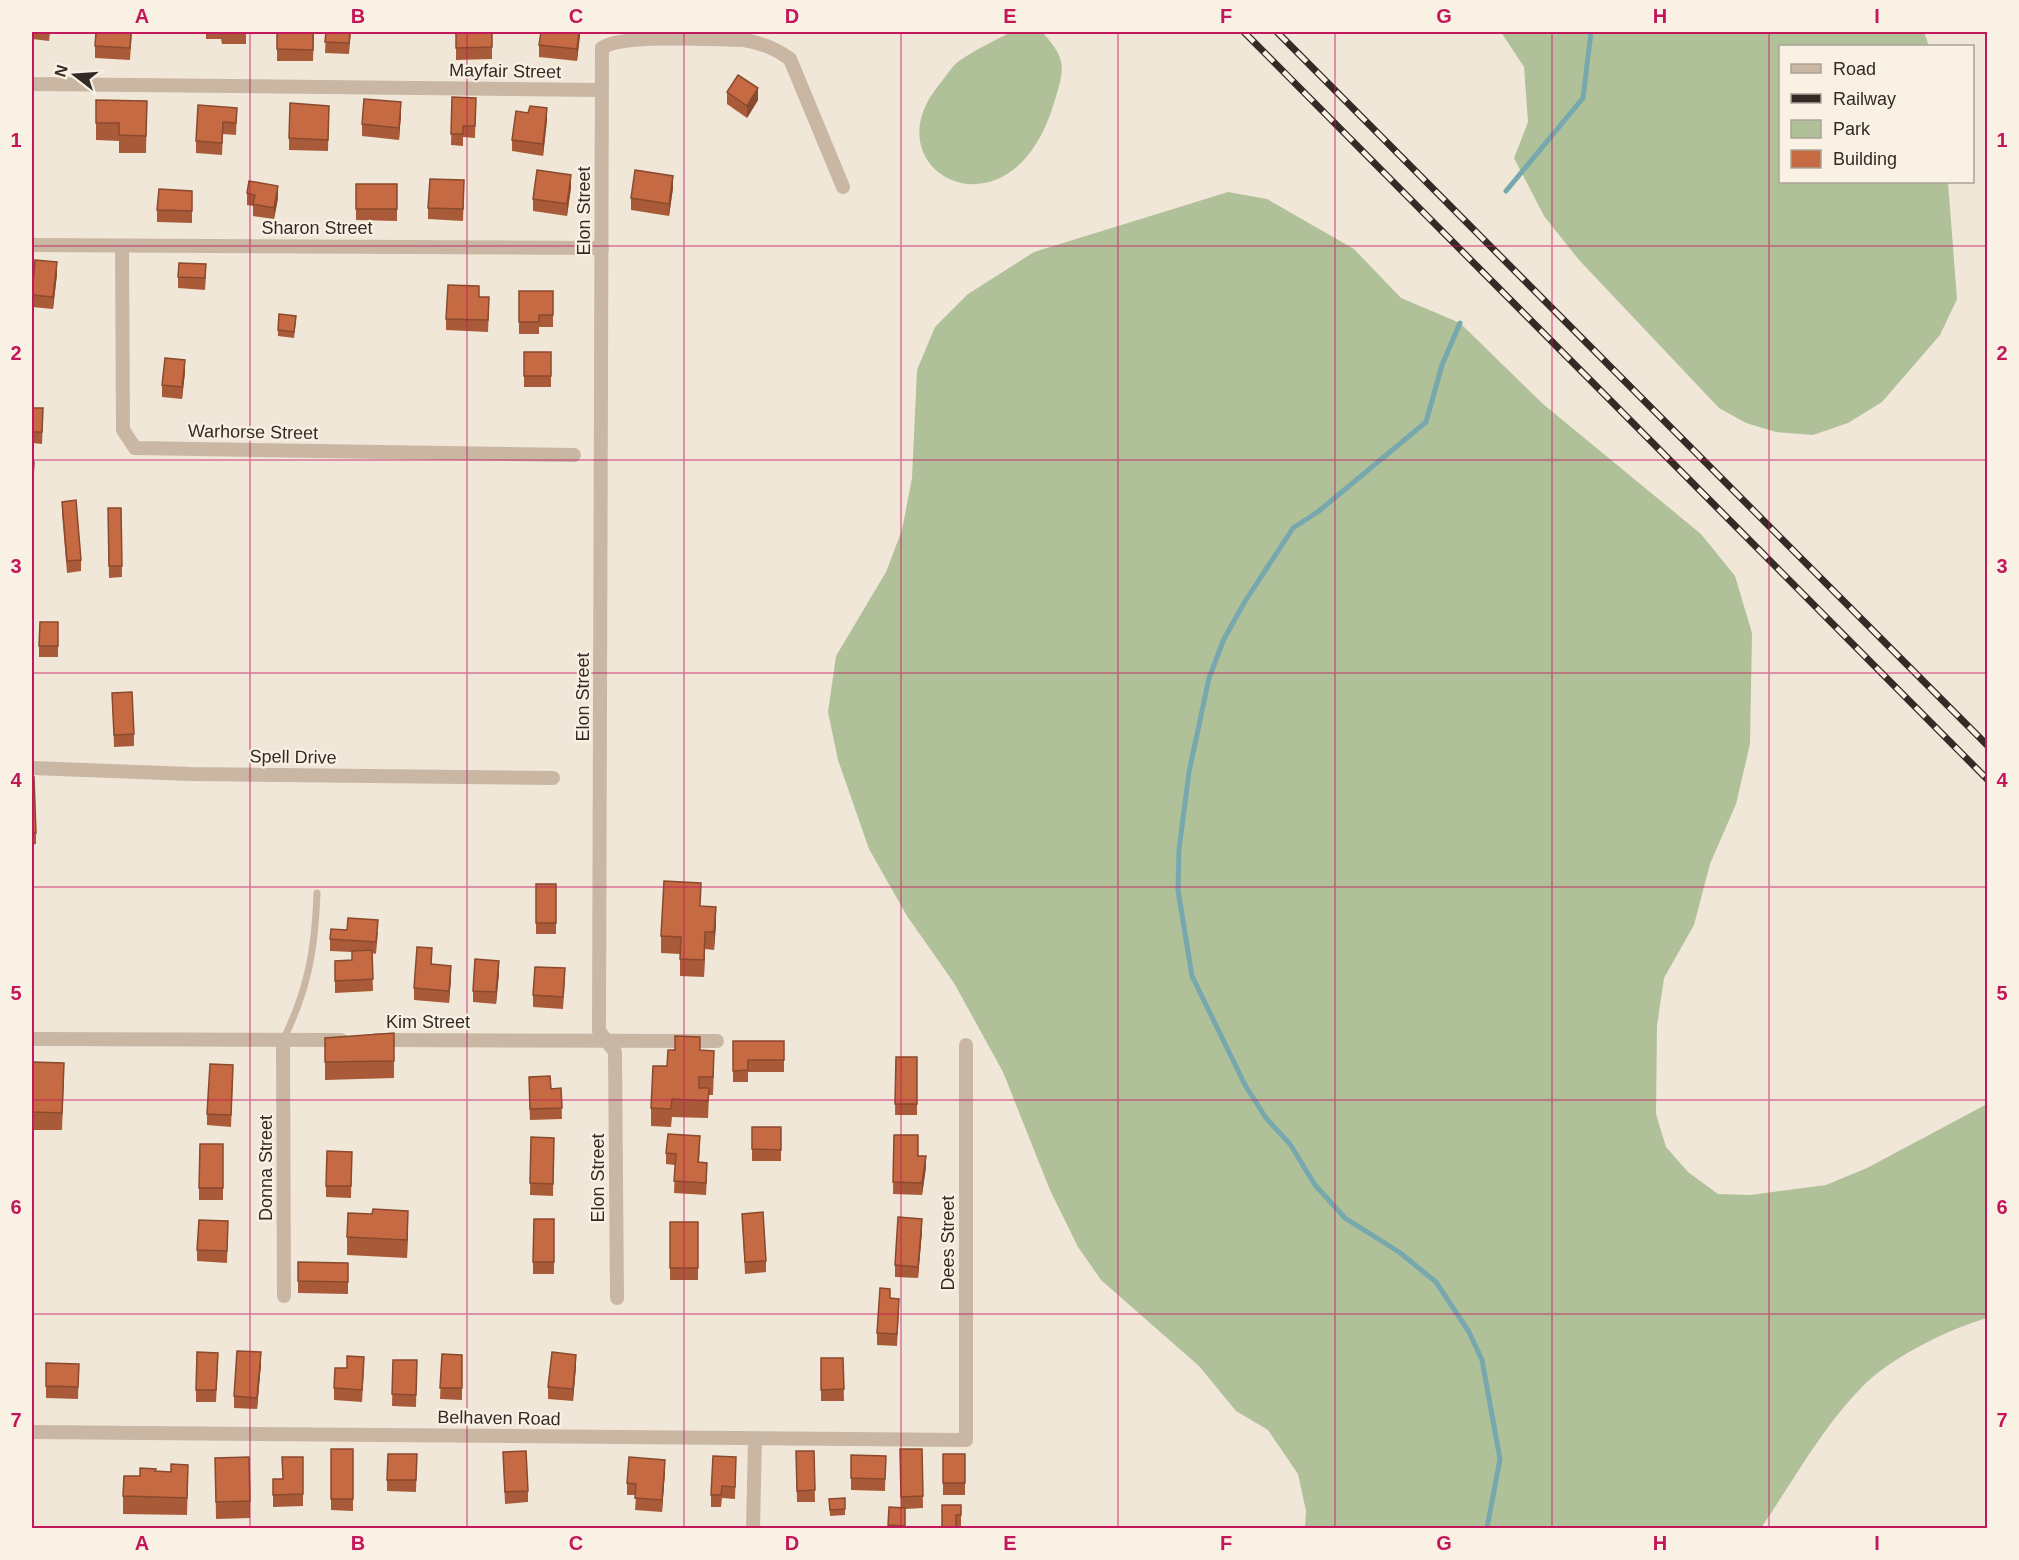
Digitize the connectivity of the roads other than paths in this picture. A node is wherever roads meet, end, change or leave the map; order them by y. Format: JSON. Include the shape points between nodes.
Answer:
{"nodes":[{"id":1,"x":32,"y":84,"type":"edge"},
{"id":2,"x":601,"y":90,"type":"junction"},
{"id":3,"x":843,"y":187,"type":"dead end"},
{"id":4,"x":32,"y":246,"type":"edge"},
{"id":5,"x":122,"y":247,"type":"junction"},
{"id":6,"x":602,"y":248,"type":"junction"},
{"id":7,"x":574,"y":455,"type":"dead end"},
{"id":8,"x":32,"y":768,"type":"edge"},
{"id":9,"x":554,"y":778,"type":"dead end"},
{"id":10,"x":317,"y":892,"type":"dead end"},
{"id":11,"x":32,"y":1040,"type":"edge"},
{"id":12,"x":283,"y":1040,"type":"junction"},
{"id":13,"x":606,"y":1040,"type":"junction"},
{"id":14,"x":717,"y":1041,"type":"dead end"},
{"id":15,"x":966,"y":1045,"type":"dead end"},
{"id":16,"x":284,"y":1296,"type":"dead end"},
{"id":17,"x":617,"y":1298,"type":"dead end"},
{"id":18,"x":32,"y":1432,"type":"edge"},
{"id":19,"x":755,"y":1440,"type":"junction"},
{"id":20,"x":966,"y":1440,"type":"joint"},
{"id":21,"x":753,"y":1528,"type":"edge"}],
"edges":[{"from":1,"to":2,"type":"street","name":"Mayfair Street"},
{"from":2,"to":3,"type":"street","via":[[602,48],[611,42],[761,42],[790,59]]},
{"from":2,"to":6,"type":"street","name":"Elon Street"},
{"from":4,"to":5,"type":"street","name":"Sharon Street"},
{"from":5,"to":6,"type":"street","name":"Sharon Street"},
{"from":5,"to":7,"type":"street","name":"Warhorse Street","via":[[123,430],[135,448]]},
{"from":6,"to":13,"type":"street","name":"Elon Street","via":[[599,1031]]},
{"from":8,"to":9,"type":"street","name":"Spell Drive"},
{"from":10,"to":12,"type":"lane","via":[[312,961],[300,1007]]},
{"from":11,"to":12,"type":"street","name":"Kim Street"},
{"from":12,"to":13,"type":"street","name":"Kim Street"},
{"from":12,"to":16,"type":"street","name":"Donna Street"},
{"from":13,"to":14,"type":"street","name":"Kim Street"},
{"from":13,"to":17,"type":"street","name":"Elon Street","via":[[615,1052]]},
{"from":15,"to":20,"type":"street","name":"Dees Street"},
{"from":18,"to":19,"type":"street","name":"Belhaven Road"},
{"from":19,"to":20,"type":"street","name":"Belhaven Road"},
{"from":19,"to":21,"type":"street"}]}
